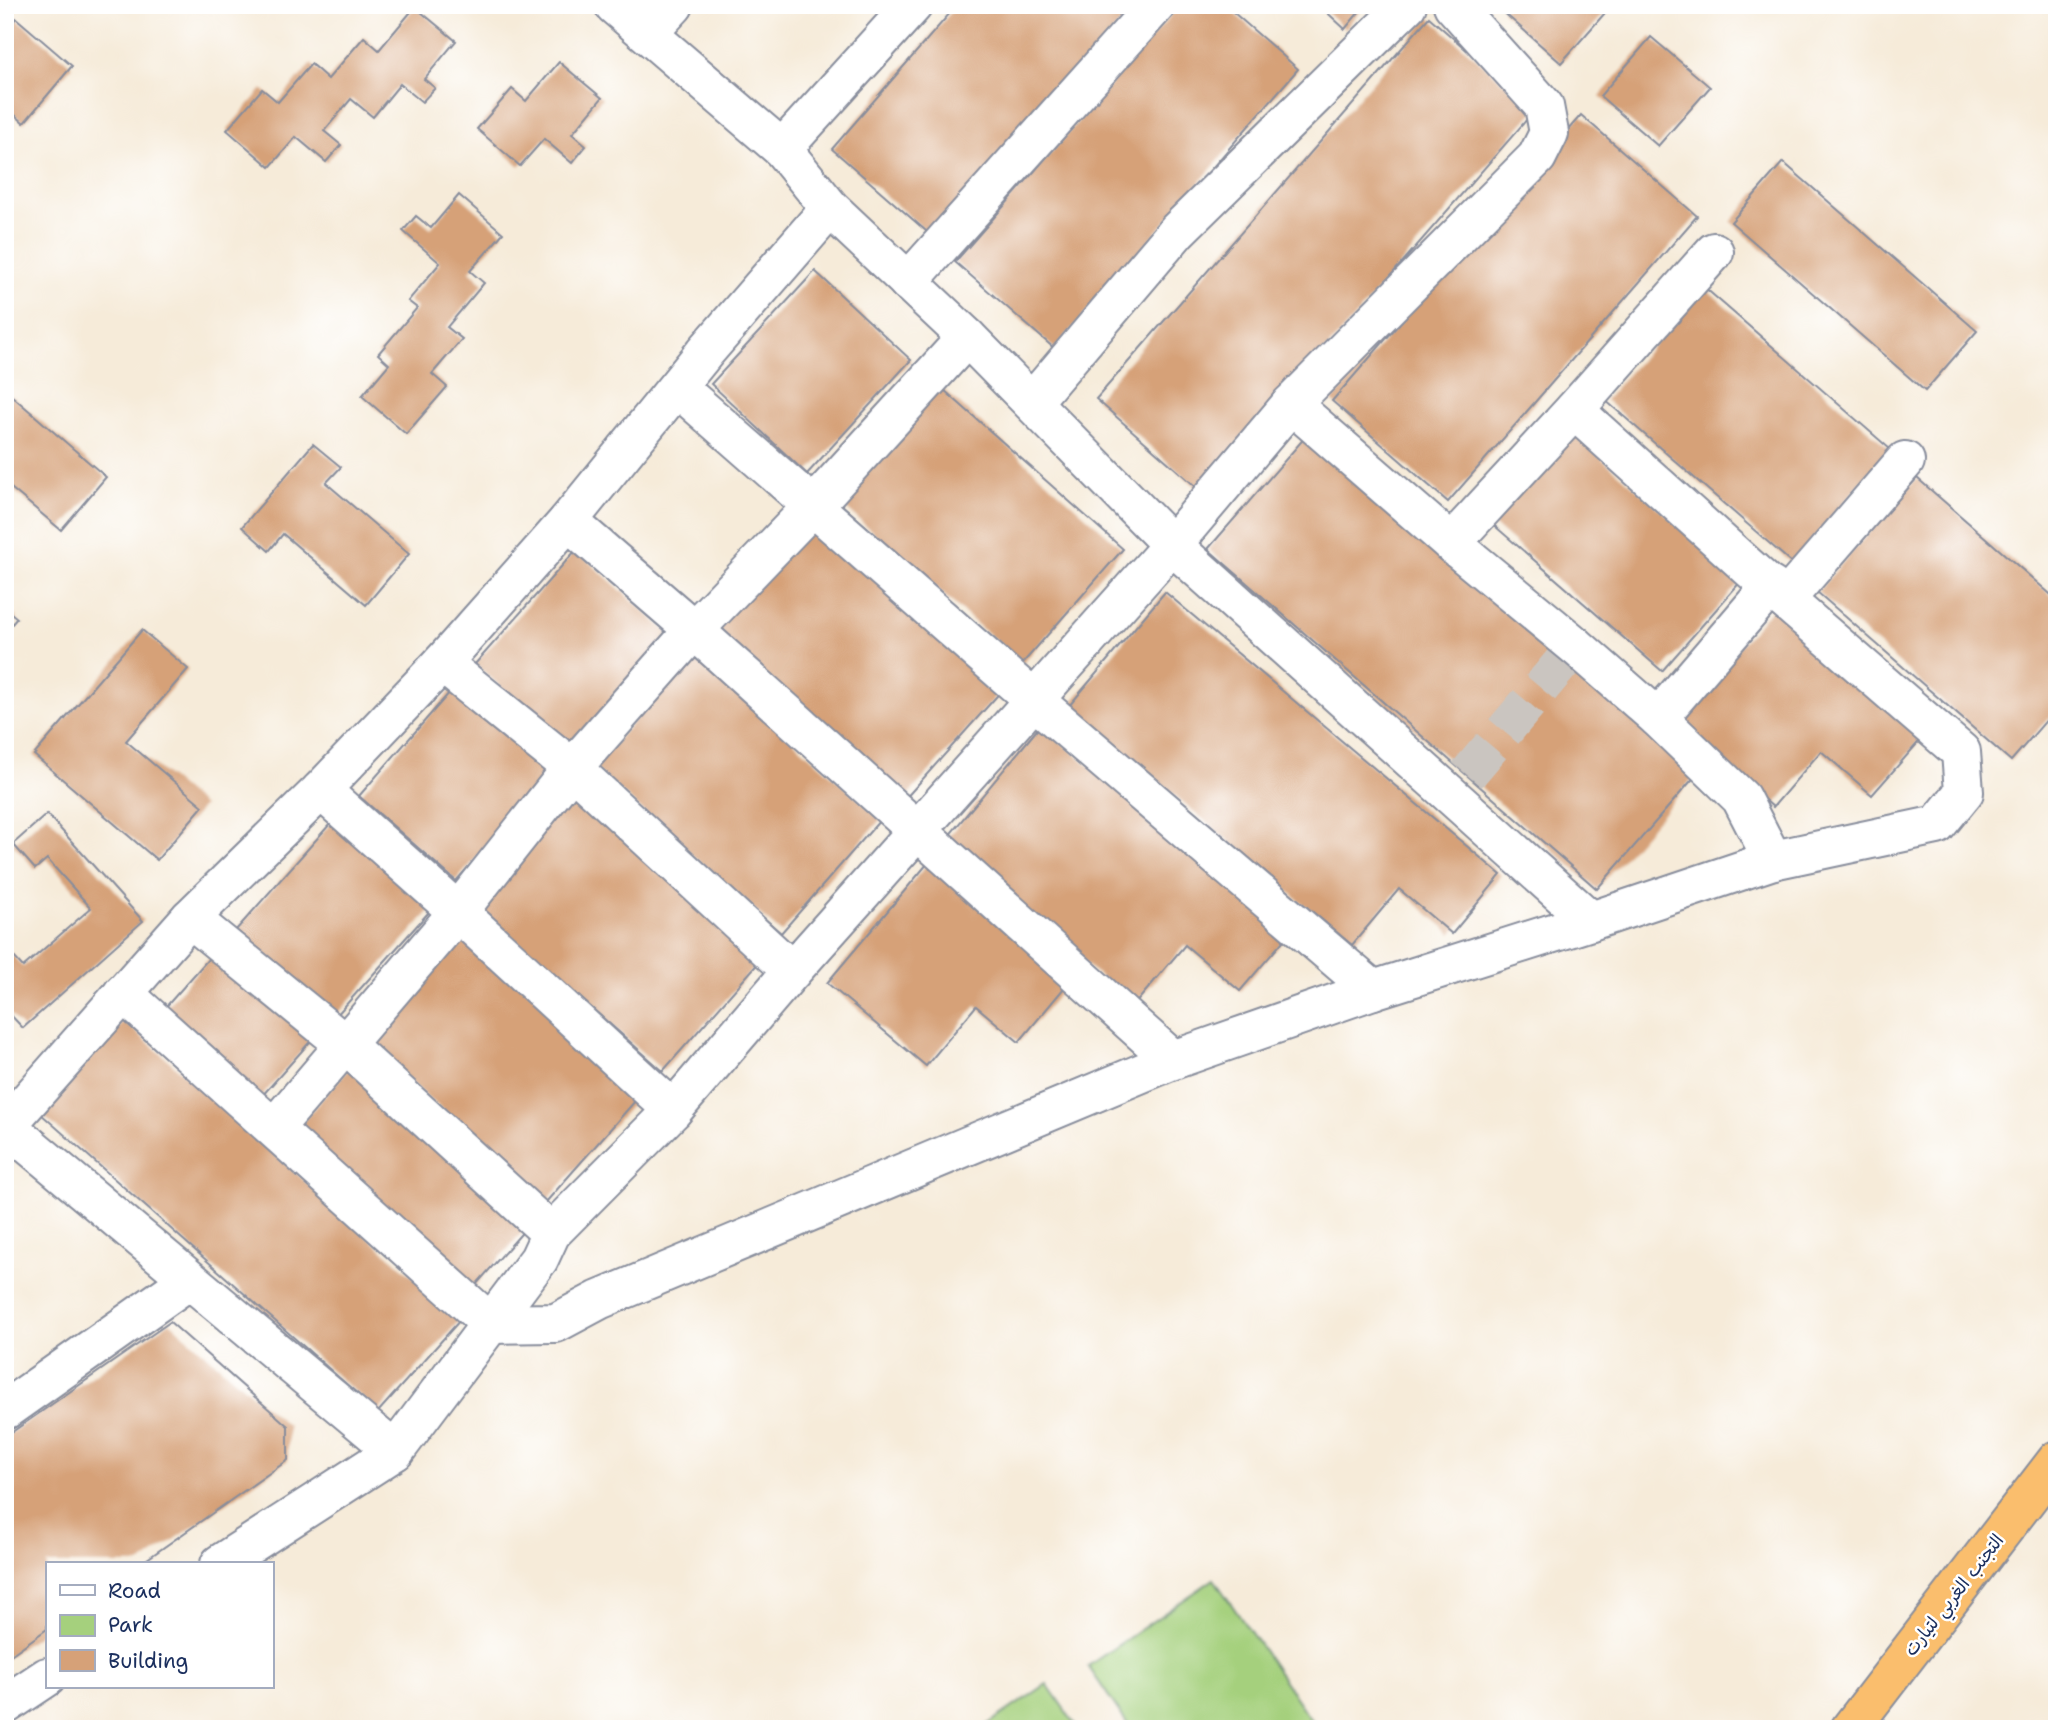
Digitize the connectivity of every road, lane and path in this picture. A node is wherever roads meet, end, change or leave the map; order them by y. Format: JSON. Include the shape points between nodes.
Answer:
{"nodes":[{"id":1,"x":614,"y":5,"type":"edge"},
{"id":2,"x":674,"y":5,"type":"edge"},
{"id":3,"x":913,"y":5,"type":"edge"},
{"id":4,"x":1156,"y":5,"type":"edge"},
{"id":5,"x":1407,"y":5,"type":"edge"},
{"id":6,"x":1453,"y":5,"type":"edge"},
{"id":7,"x":648,"y":33,"type":"junction"},
{"id":8,"x":782,"y":149,"type":"junction"},
{"id":9,"x":830,"y":208,"type":"junction"},
{"id":10,"x":1714,"y":252,"type":"dead end"},
{"id":11,"x":908,"y":282,"type":"junction"},
{"id":12,"x":967,"y":337,"type":"junction"},
{"id":13,"x":678,"y":388,"type":"junction"},
{"id":14,"x":1032,"y":402,"type":"junction"},
{"id":15,"x":1291,"y":404,"type":"junction"},
{"id":16,"x":1574,"y":410,"type":"junction"},
{"id":17,"x":1905,"y":461,"type":"dead end"},
{"id":18,"x":813,"y":506,"type":"junction"},
{"id":19,"x":568,"y":521,"type":"junction"},
{"id":20,"x":1451,"y":543,"type":"junction"},
{"id":21,"x":1172,"y":544,"type":"junction"},
{"id":22,"x":1778,"y":593,"type":"junction"},
{"id":23,"x":694,"y":630,"type":"junction"},
{"id":24,"x":442,"y":663,"type":"junction"},
{"id":25,"x":1034,"y":700,"type":"junction"},
{"id":26,"x":1658,"y":718,"type":"junction"},
{"id":27,"x":572,"y":768,"type":"junction"},
{"id":28,"x":321,"y":790,"type":"junction"},
{"id":29,"x":916,"y":831,"type":"junction"},
{"id":30,"x":1773,"y":859,"type":"junction"},
{"id":31,"x":458,"y":912,"type":"junction"},
{"id":32,"x":190,"y":918,"type":"junction"},
{"id":33,"x":1591,"y":920,"type":"junction"},
{"id":34,"x":792,"y":971,"type":"junction"},
{"id":35,"x":1373,"y":990,"type":"junction"},
{"id":36,"x":122,"y":993,"type":"junction"},
{"id":37,"x":345,"y":1045,"type":"junction"},
{"id":38,"x":1173,"y":1060,"type":"junction"},
{"id":39,"x":673,"y":1110,"type":"junction"},
{"id":40,"x":6,"y":1126,"type":"edge"},
{"id":41,"x":274,"y":1128,"type":"junction"},
{"id":42,"x":551,"y":1233,"type":"junction"},
{"id":43,"x":190,"y":1279,"type":"junction"},
{"id":44,"x":491,"y":1324,"type":"junction"},
{"id":45,"x":5,"y":1410,"type":"edge"},
{"id":46,"x":394,"y":1451,"type":"junction"},
{"id":47,"x":2057,"y":1460,"type":"edge"},
{"id":48,"x":223,"y":1562,"type":"edge"},
{"id":49,"x":46,"y":1678,"type":"edge"},
{"id":50,"x":5,"y":1704,"type":"edge"},
{"id":51,"x":1850,"y":1729,"type":"edge"}],
"edges":[{"from":1,"to":7,"type":"street"},
{"from":2,"to":7,"type":"street"},
{"from":3,"to":8,"type":"street"},
{"from":4,"to":11,"type":"street"},
{"from":5,"to":14,"type":"street","via":[[1177,231]]},
{"from":6,"to":15,"type":"street","via":[[1544,106],[1549,133],[1537,157]]},
{"from":7,"to":8,"type":"street"},
{"from":8,"to":9,"type":"street"},
{"from":9,"to":11,"type":"street"},
{"from":9,"to":13,"type":"street"},
{"from":10,"to":16,"type":"street"},
{"from":11,"to":12,"type":"street"},
{"from":12,"to":14,"type":"street"},
{"from":12,"to":18,"type":"street"},
{"from":13,"to":18,"type":"street"},
{"from":13,"to":19,"type":"street"},
{"from":14,"to":21,"type":"street"},
{"from":15,"to":20,"type":"street"},
{"from":15,"to":21,"type":"street"},
{"from":16,"to":20,"type":"street"},
{"from":16,"to":22,"type":"street"},
{"from":17,"to":22,"type":"street"},
{"from":18,"to":23,"type":"street"},
{"from":18,"to":25,"type":"street"},
{"from":19,"to":23,"type":"street"},
{"from":19,"to":24,"type":"street"},
{"from":20,"to":26,"type":"street","via":[[1571,653]]},
{"from":21,"to":25,"type":"street"},
{"from":21,"to":33,"type":"street","via":[[1459,785]]},
{"from":22,"to":26,"type":"street"},
{"from":22,"to":30,"type":"street","via":[[1961,752],[1964,792],[1937,825]]},
{"from":23,"to":27,"type":"street"},
{"from":23,"to":29,"type":"street"},
{"from":24,"to":27,"type":"street"},
{"from":24,"to":28,"type":"street"},
{"from":25,"to":29,"type":"street"},
{"from":25,"to":35,"type":"street"},
{"from":26,"to":30,"type":"street","via":[[1741,798]]},
{"from":27,"to":31,"type":"street"},
{"from":27,"to":34,"type":"street"},
{"from":28,"to":31,"type":"street"},
{"from":28,"to":32,"type":"street"},
{"from":29,"to":34,"type":"street"},
{"from":29,"to":38,"type":"street"},
{"from":30,"to":33,"type":"street"},
{"from":31,"to":37,"type":"street"},
{"from":31,"to":39,"type":"street"},
{"from":32,"to":36,"type":"street"},
{"from":32,"to":37,"type":"street"},
{"from":33,"to":35,"type":"street"},
{"from":34,"to":39,"type":"street"},
{"from":35,"to":38,"type":"street"},
{"from":36,"to":40,"type":"street"},
{"from":36,"to":41,"type":"street"},
{"from":37,"to":41,"type":"street"},
{"from":37,"to":42,"type":"street"},
{"from":38,"to":44,"type":"street","via":[[599,1300],[556,1323]]},
{"from":39,"to":42,"type":"street"},
{"from":40,"to":43,"type":"street"},
{"from":41,"to":44,"type":"street"},
{"from":42,"to":44,"type":"street","via":[[539,1259]]},
{"from":43,"to":45,"type":"street"},
{"from":43,"to":46,"type":"street"},
{"from":44,"to":46,"type":"street"},
{"from":46,"to":48,"type":"street"},
{"from":47,"to":51,"type":"highway","name":"التجنب الغربي لتيارت"},
{"from":49,"to":50,"type":"street"}]}
